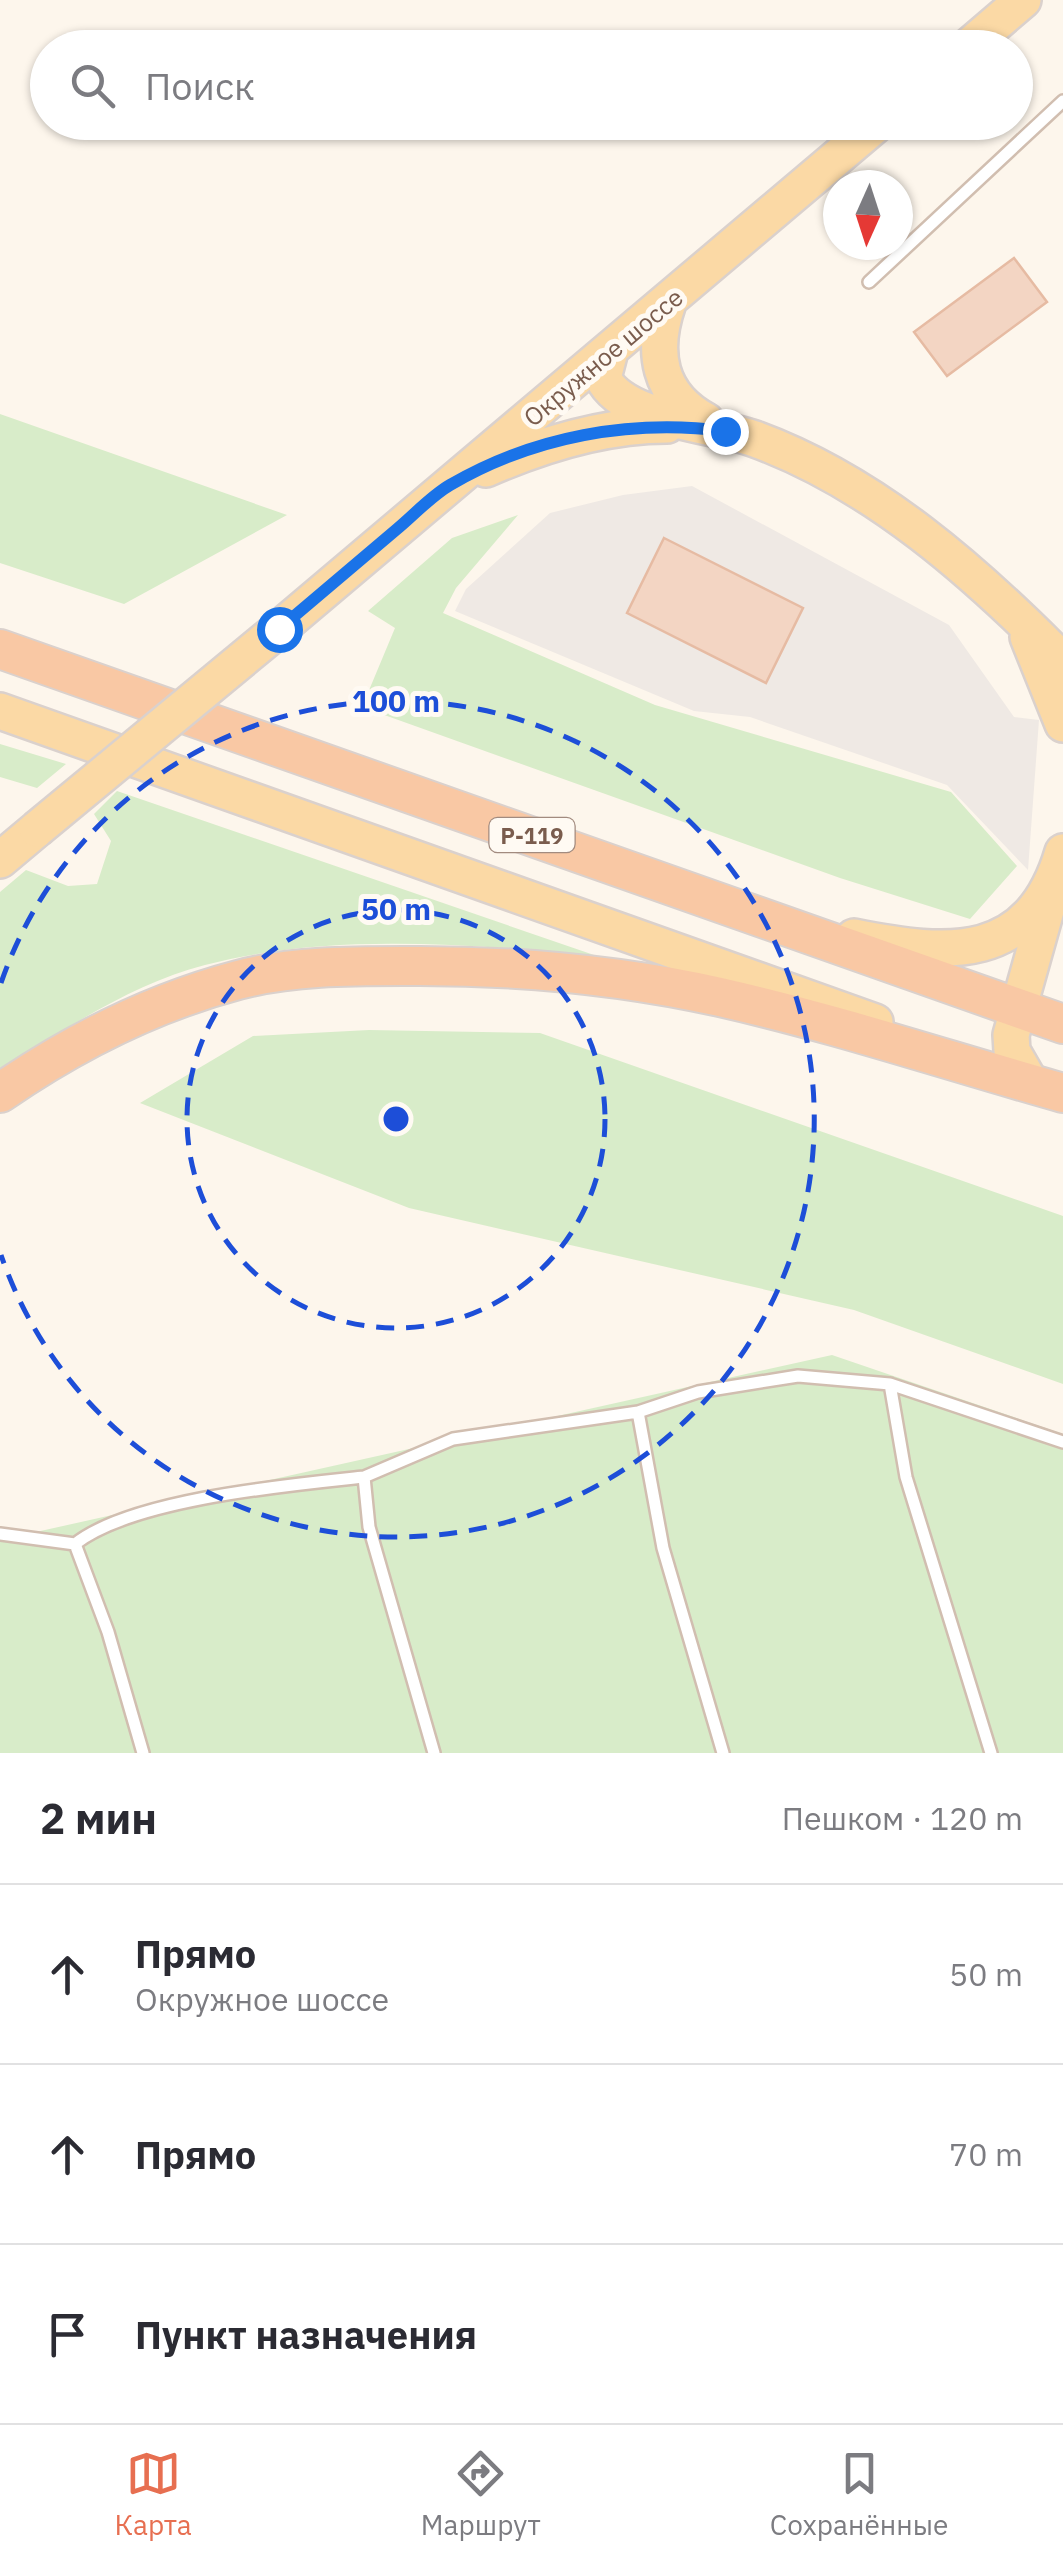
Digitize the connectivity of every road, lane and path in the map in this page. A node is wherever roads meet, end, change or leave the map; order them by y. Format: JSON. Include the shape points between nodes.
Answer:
{"nodes":[{"id":1,"x":1023,"y":0,"type":"edge"},
{"id":2,"x":988,"y":30,"type":"edge"},
{"id":3,"x":1063,"y":102,"type":"edge"},
{"id":4,"x":1033,"y":130,"type":"edge"},
{"id":5,"x":858,"y":140,"type":"edge"},
{"id":6,"x":1022,"y":140,"type":"edge"},
{"id":7,"x":869,"y":282,"type":"dead end"},
{"id":8,"x":668,"y":303,"type":"junction"},
{"id":9,"x":610,"y":351,"type":"junction"},
{"id":10,"x":725,"y":431,"type":"junction"},
{"id":11,"x":448,"y":486,"type":"junction"},
{"id":12,"x":1016,"y":614,"type":"junction"},
{"id":13,"x":0,"y":649,"type":"edge"},
{"id":14,"x":1063,"y":661,"type":"edge"},
{"id":15,"x":0,"y":710,"type":"edge"},
{"id":16,"x":1063,"y":724,"type":"edge"},
{"id":17,"x":0,"y":860,"type":"edge"},
{"id":18,"x":1059,"y":866,"type":"edge"},
{"id":19,"x":774,"y":921,"type":"junction"},
{"id":20,"x":1017,"y":1008,"type":"junction"},
{"id":21,"x":1063,"y":1024,"type":"edge"},
{"id":22,"x":1027,"y":1076,"type":"junction"},
{"id":23,"x":1063,"y":1091,"type":"edge"},
{"id":24,"x":0,"y":1093,"type":"edge"},
{"id":25,"x":890,"y":1384,"type":"junction"},
{"id":26,"x":638,"y":1412,"type":"junction"},
{"id":27,"x":1063,"y":1442,"type":"edge"},
{"id":28,"x":364,"y":1477,"type":"junction"},
{"id":29,"x":0,"y":1534,"type":"edge"},
{"id":30,"x":75,"y":1544,"type":"junction"},
{"id":31,"x":143,"y":1753,"type":"edge"},
{"id":32,"x":434,"y":1753,"type":"edge"},
{"id":33,"x":723,"y":1753,"type":"edge"},
{"id":34,"x":991,"y":1753,"type":"edge"}],
"edges":[{"from":1,"to":2,"type":"main road"},
{"from":3,"to":4,"type":"lane"},
{"from":5,"to":8,"type":"main road","name":"Окружное шоссе"},
{"from":6,"to":7,"type":"lane"},
{"from":8,"to":9,"type":"main road","name":"Окружное шоссе"},
{"from":8,"to":10,"type":"main road","via":[[657,348],[666,384],[682,407]]},
{"from":9,"to":10,"type":"main road","via":[[603,378],[625,402]]},
{"from":9,"to":11,"type":"main road","name":"Окружное шоссе"},
{"from":10,"to":11,"type":"main road","via":[[622,427],[522,453]]},
{"from":10,"to":12,"type":"main road","via":[[784,450],[858,489]]},
{"from":11,"to":17,"type":"main road","name":"Окружное шоссе","bridge":true},
{"from":12,"to":14,"type":"main road"},
{"from":12,"to":16,"type":"main road"},
{"from":13,"to":19,"type":"highway","number":"Р-119"},
{"from":15,"to":22,"type":"main road"},
{"from":18,"to":19,"type":"main road","via":[[1032,912],[1007,934],[957,951],[913,949]]},
{"from":18,"to":20,"type":"main road"},
{"from":19,"to":20,"type":"highway","number":"Р-119"},
{"from":20,"to":21,"type":"highway","number":"Р-119"},
{"from":20,"to":22,"type":"main road","via":[[1012,1051]]},
{"from":22,"to":23,"type":"main road"},
{"from":23,"to":24,"type":"highway","via":[[721,997],[474,965],[349,966],[242,978],[158,1004],[62,1051]]},
{"from":25,"to":26,"type":"lane","via":[[798,1376],[698,1392]]},
{"from":25,"to":27,"type":"lane"},
{"from":25,"to":34,"type":"lane","via":[[906,1477]]},
{"from":26,"to":28,"type":"lane","via":[[453,1440]]},
{"from":26,"to":33,"type":"lane","via":[[663,1548]]},
{"from":28,"to":30,"type":"lane","via":[[263,1488],[127,1518]]},
{"from":28,"to":32,"type":"lane","via":[[369,1528]]},
{"from":29,"to":30,"type":"lane"},
{"from":30,"to":31,"type":"lane"}]}
